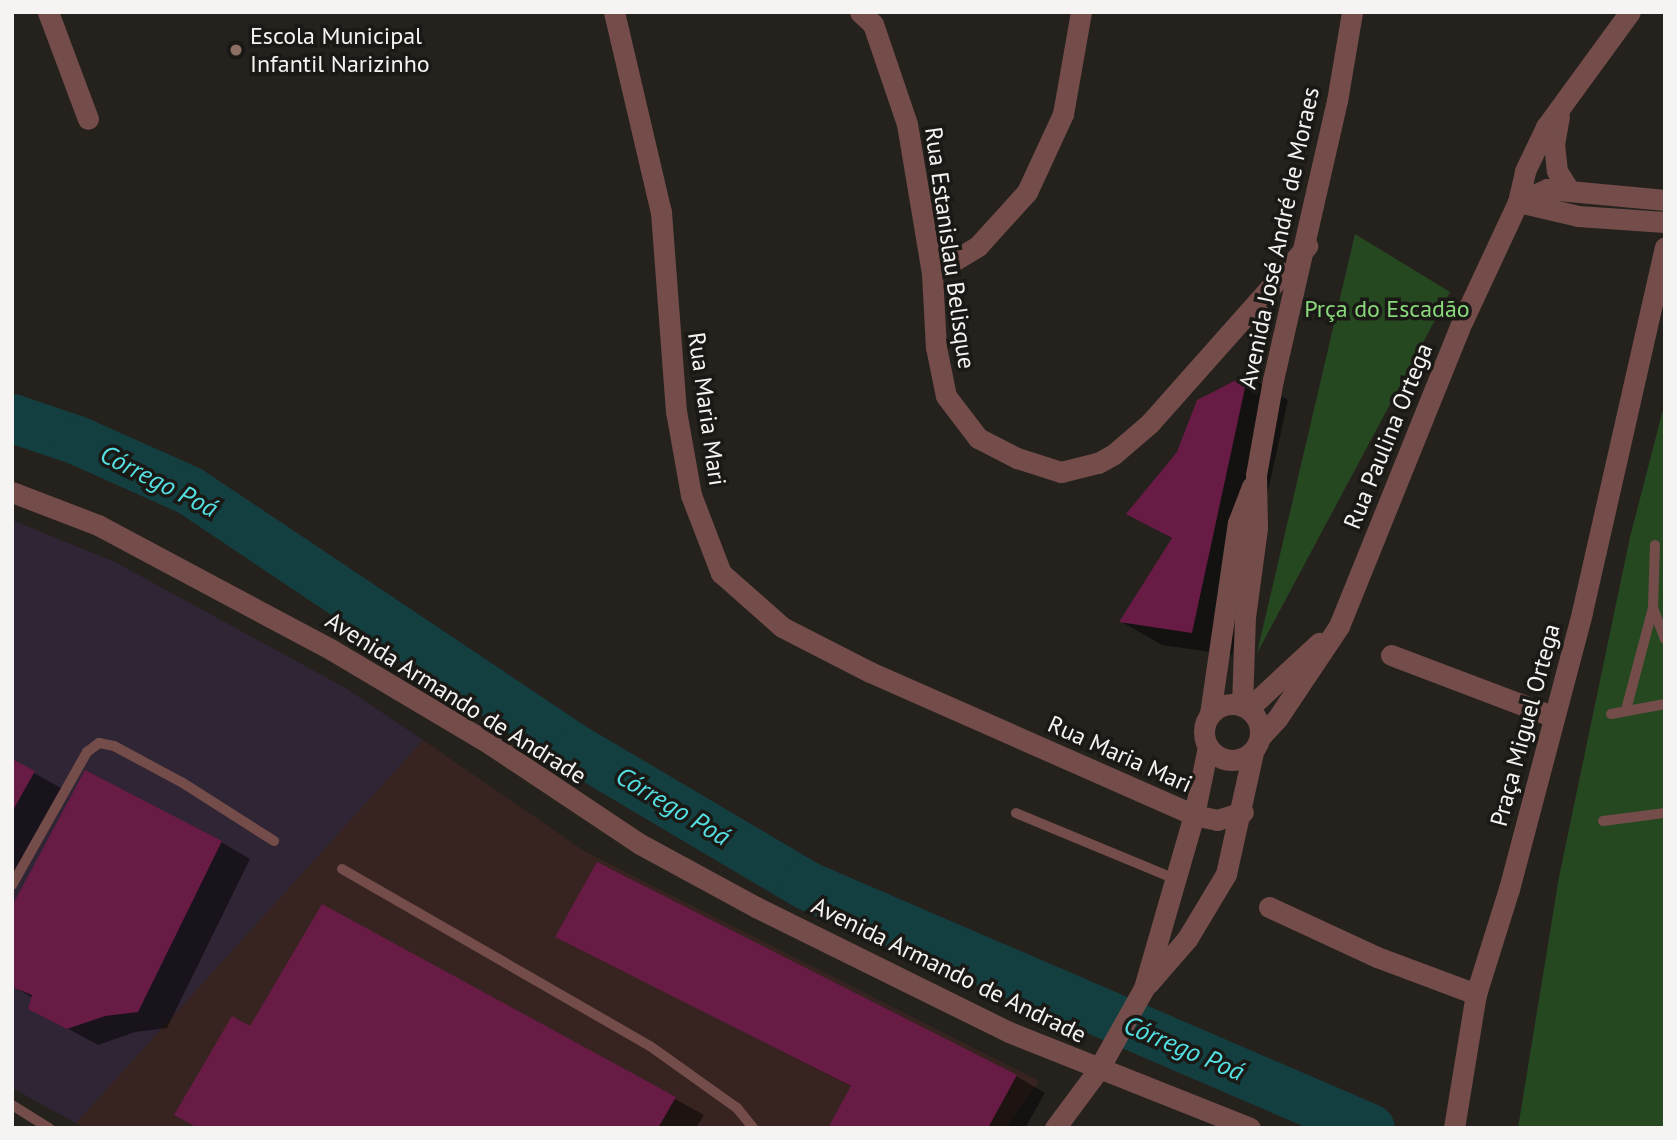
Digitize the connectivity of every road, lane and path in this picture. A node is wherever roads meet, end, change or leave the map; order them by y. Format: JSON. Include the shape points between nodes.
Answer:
{"nodes":[{"id":1,"x":48,"y":12,"type":"edge"},
{"id":2,"x":614,"y":12,"type":"edge"},
{"id":3,"x":1081,"y":12,"type":"edge"},
{"id":4,"x":1352,"y":12,"type":"edge"},
{"id":5,"x":1630,"y":12,"type":"edge"},
{"id":6,"x":868,"y":16,"type":"edge"},
{"id":7,"x":1561,"y":107,"type":"junction"},
{"id":8,"x":88,"y":119,"type":"dead end"},
{"id":9,"x":1569,"y":190,"type":"junction"},
{"id":10,"x":1665,"y":200,"type":"edge"},
{"id":11,"x":1518,"y":202,"type":"junction"},
{"id":12,"x":1665,"y":222,"type":"edge"},
{"id":13,"x":1307,"y":246,"type":"junction"},
{"id":14,"x":1665,"y":247,"type":"edge"},
{"id":15,"x":932,"y":274,"type":"junction"},
{"id":16,"x":1256,"y":475,"type":"junction"},
{"id":17,"x":12,"y":492,"type":"edge"},
{"id":18,"x":1655,"y":545,"type":"dead end"},
{"id":19,"x":1653,"y":608,"type":"junction"},
{"id":20,"x":1339,"y":626,"type":"junction"},
{"id":21,"x":1665,"y":639,"type":"edge"},
{"id":22,"x":1391,"y":654,"type":"dead end"},
{"id":23,"x":1665,"y":704,"type":"edge"},
{"id":24,"x":1245,"y":707,"type":"junction"},
{"id":25,"x":1626,"y":710,"type":"junction"},
{"id":26,"x":1611,"y":713,"type":"dead end"},
{"id":27,"x":1210,"y":714,"type":"junction"},
{"id":28,"x":1552,"y":716,"type":"junction"},
{"id":29,"x":1257,"y":744,"type":"junction"},
{"id":30,"x":1208,"y":747,"type":"junction"},
{"id":31,"x":1243,"y":812,"type":"junction"},
{"id":32,"x":1016,"y":813,"type":"dead end"},
{"id":33,"x":1665,"y":813,"type":"edge"},
{"id":34,"x":1194,"y":815,"type":"junction"},
{"id":35,"x":1603,"y":821,"type":"dead end"},
{"id":36,"x":274,"y":841,"type":"dead end"},
{"id":37,"x":342,"y":869,"type":"dead end"},
{"id":38,"x":1175,"y":878,"type":"junction"},
{"id":39,"x":12,"y":885,"type":"edge"},
{"id":40,"x":1269,"y":907,"type":"dead end"},
{"id":41,"x":1476,"y":994,"type":"junction"},
{"id":42,"x":1139,"y":997,"type":"junction"},
{"id":43,"x":1098,"y":1070,"type":"junction"},
{"id":44,"x":12,"y":1105,"type":"edge"},
{"id":45,"x":49,"y":1128,"type":"edge"},
{"id":46,"x":753,"y":1128,"type":"edge"},
{"id":47,"x":1055,"y":1128,"type":"edge"},
{"id":48,"x":1250,"y":1128,"type":"edge"},
{"id":49,"x":1454,"y":1128,"type":"edge"}],
"edges":[{"from":1,"to":8,"type":"street"},
{"from":2,"to":34,"type":"street","name":"Rua Maria Mari","via":[[661,212],[676,411],[691,495],[721,573],[782,626],[870,673]]},
{"from":3,"to":15,"type":"street","via":[[1063,114],[1027,191],[978,246]]},
{"from":4,"to":13,"type":"street","name":"Avenida José André de Moraes"},
{"from":5,"to":7,"type":"street","name":"Rua Paulina Ortega"},
{"from":6,"to":15,"type":"street","name":"Rua Estanislau Belisque","via":[[906,124]]},
{"from":7,"to":9,"type":"street","via":[[1554,143],[1557,171]]},
{"from":7,"to":11,"type":"street","name":"Rua Paulina Ortega","via":[[1525,170]]},
{"from":9,"to":10,"type":"street"},
{"from":9,"to":11,"type":"street","via":[[1547,189]]},
{"from":11,"to":12,"type":"street","via":[[1578,216]]},
{"from":11,"to":20,"type":"street","name":"Rua Paulina Ortega","via":[[1462,322]]},
{"from":13,"to":15,"type":"street","name":"Rua Estanislau Belisque","via":[[1132,440],[1098,463],[1060,472],[1017,458],[978,438],[946,396],[936,347]]},
{"from":13,"to":16,"type":"street","name":"Avenida José André de Moraes","via":[[1273,380]]},
{"from":14,"to":28,"type":"street","name":"Praça Miguel Ortega","via":[[1582,612]]},
{"from":16,"to":24,"type":"street","name":"Avenida José André de Moraes","via":[[1257,528],[1245,617]]},
{"from":16,"to":27,"type":"street","name":"Avenida José André de Moraes","via":[[1238,523]]},
{"from":17,"to":43,"type":"street","name":"Avenida Armando de Andrade","via":[[98,525],[332,650],[701,879],[937,998]]},
{"from":18,"to":19,"type":"lane"},
{"from":19,"to":21,"type":"lane"},
{"from":19,"to":25,"type":"lane"},
{"from":20,"to":24,"type":"street","name":"Rua Paulina Ortega"},
{"from":20,"to":29,"type":"street","name":"Rua Paulina Ortega"},
{"from":22,"to":28,"type":"street"},
{"from":23,"to":25,"type":"lane"},
{"from":24,"to":27,"type":"street","via":[[1231,704]]},
{"from":24,"to":29,"type":"street","via":[[1256,716]]},
{"from":25,"to":26,"type":"lane"},
{"from":27,"to":30,"type":"street","via":[[1204,728]]},
{"from":28,"to":41,"type":"street","name":"Praça Miguel Ortega","via":[[1510,888]]},
{"from":29,"to":30,"type":"street","via":[[1231,760]]},
{"from":29,"to":31,"type":"street"},
{"from":30,"to":34,"type":"street"},
{"from":31,"to":34,"type":"street","via":[[1217,820]]},
{"from":31,"to":42,"type":"street","via":[[1226,874],[1214,896],[1188,939]]},
{"from":32,"to":38,"type":"lane"},
{"from":33,"to":35,"type":"lane"},
{"from":34,"to":38,"type":"street"},
{"from":36,"to":39,"type":"lane","via":[[183,783],[114,746],[99,743],[87,752]]},
{"from":37,"to":46,"type":"lane","via":[[650,1046],[737,1108]]},
{"from":38,"to":42,"type":"street"},
{"from":40,"to":41,"type":"street","via":[[1377,957]]},
{"from":41,"to":49,"type":"street","name":"Praça Miguel Ortega"},
{"from":42,"to":43,"type":"street"},
{"from":43,"to":47,"type":"street"},
{"from":43,"to":48,"type":"street","name":"Avenida Armando de Andrade"},
{"from":44,"to":45,"type":"lane"}]}
